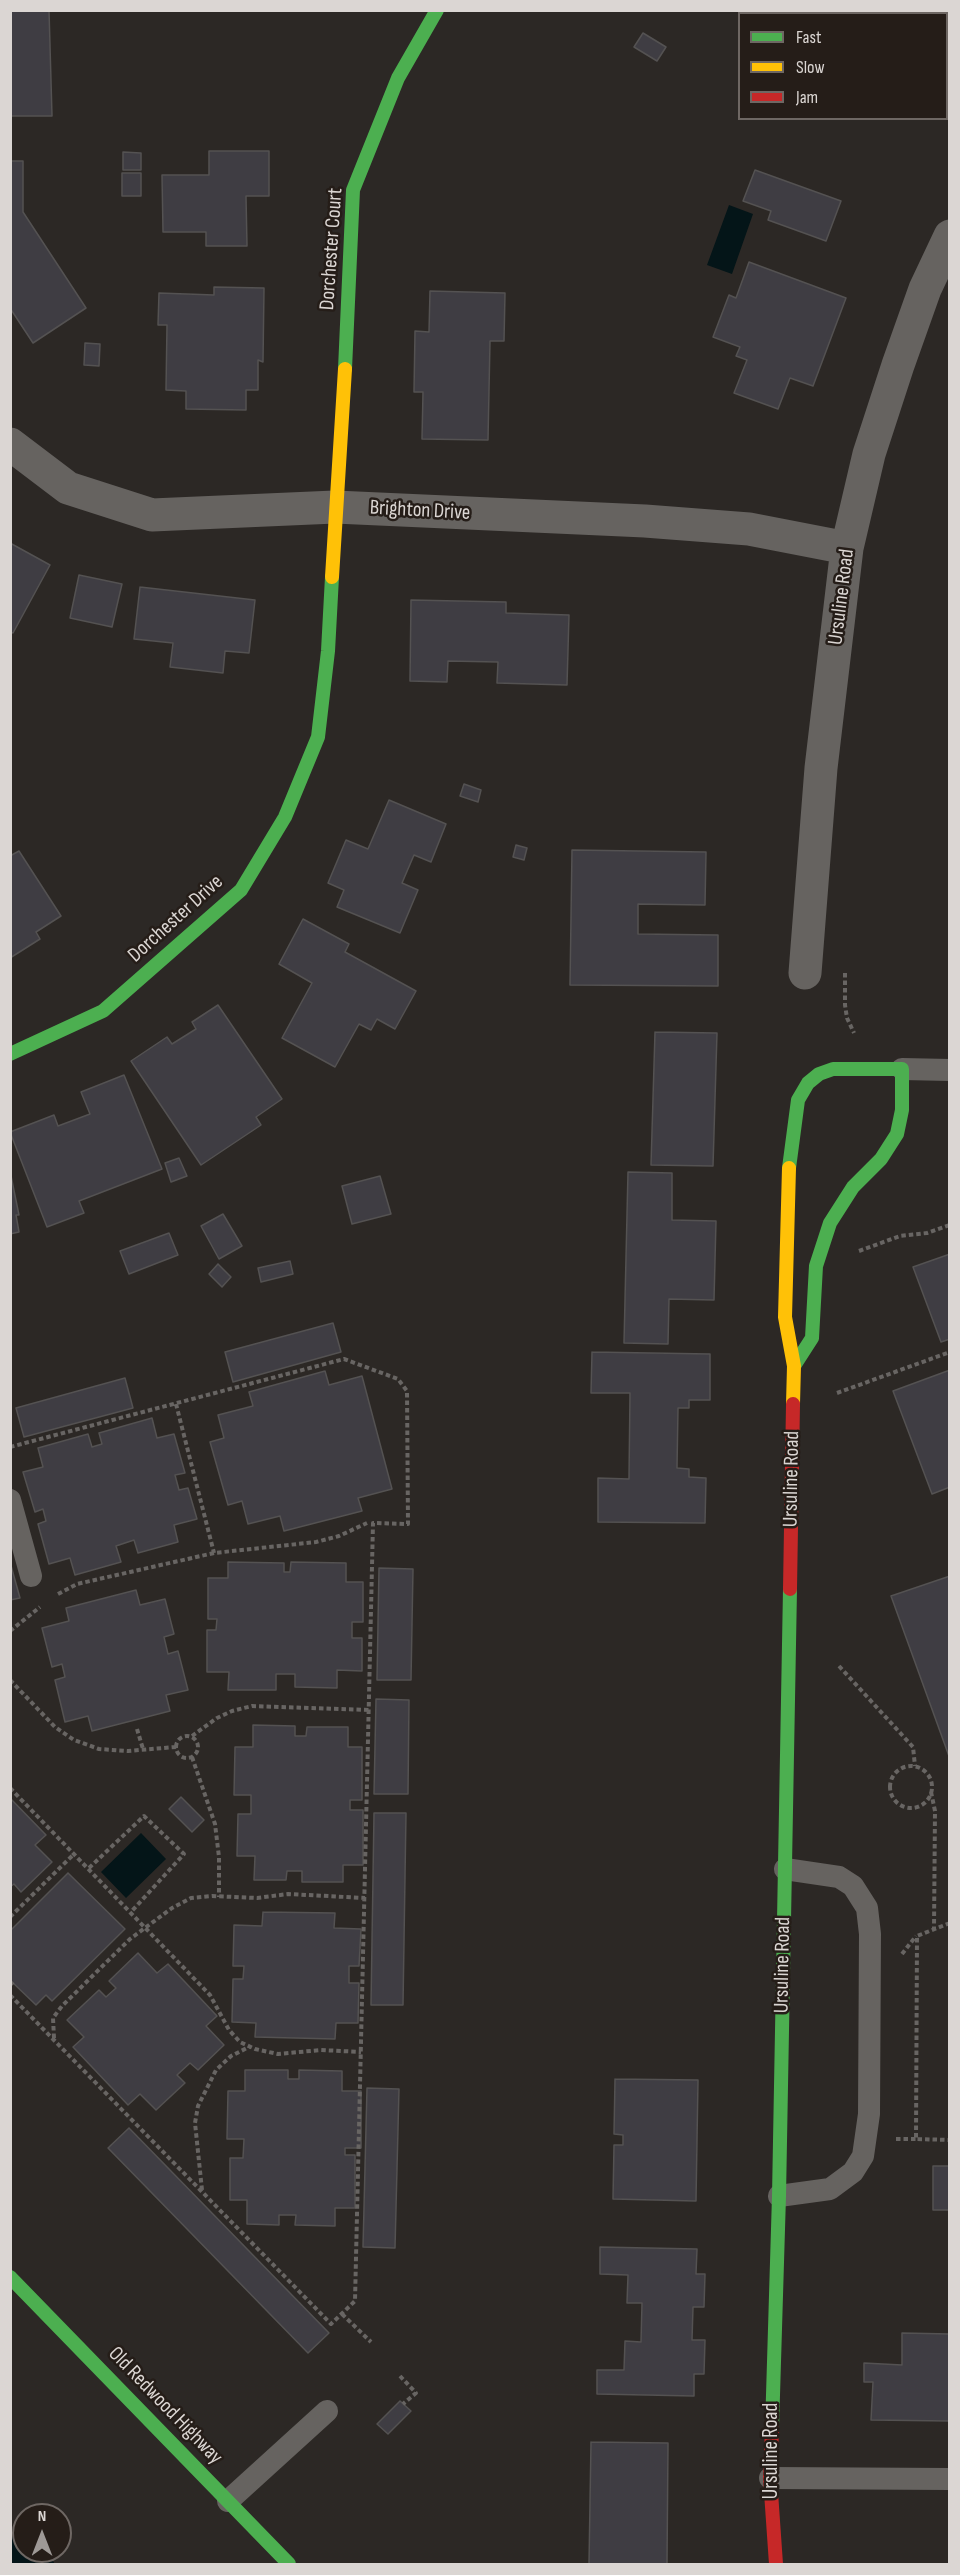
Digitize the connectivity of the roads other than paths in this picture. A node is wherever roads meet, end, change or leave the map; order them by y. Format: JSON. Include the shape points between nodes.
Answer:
{"nodes":[{"id":1,"x":436,"y":10,"type":"edge"},
{"id":2,"x":950,"y":236,"type":"edge"},
{"id":3,"x":10,"y":444,"type":"edge"},
{"id":4,"x":335,"y":507,"type":"junction"},
{"id":5,"x":846,"y":548,"type":"junction"},
{"id":6,"x":805,"y":974,"type":"dead end"},
{"id":7,"x":10,"y":1053,"type":"edge"},
{"id":8,"x":902,"y":1068,"type":"junction"},
{"id":9,"x":950,"y":1070,"type":"edge"},
{"id":10,"x":794,"y":1366,"type":"junction"},
{"id":11,"x":10,"y":1500,"type":"edge"},
{"id":12,"x":31,"y":1576,"type":"dead end"},
{"id":13,"x":785,"y":1869,"type":"junction"},
{"id":14,"x":779,"y":2196,"type":"junction"},
{"id":15,"x":10,"y":2277,"type":"edge"},
{"id":16,"x":327,"y":2411,"type":"dead end"},
{"id":17,"x":770,"y":2478,"type":"junction"},
{"id":18,"x":950,"y":2479,"type":"edge"},
{"id":19,"x":228,"y":2501,"type":"junction"},
{"id":20,"x":289,"y":2565,"type":"edge"},
{"id":21,"x":776,"y":2565,"type":"edge"}],
"edges":[{"from":1,"to":4,"type":"street","name":"Dorchester Court","via":[[398,78],[353,190]]},
{"from":2,"to":5,"type":"street","name":"Ursuline Road","via":[[925,289],[898,365],[869,454]]},
{"from":3,"to":4,"type":"street","name":"Brighton Drive","via":[[68,488],[152,514]]},
{"from":4,"to":5,"type":"street","name":"Brighton Drive","via":[[749,529]]},
{"from":4,"to":7,"type":"street","name":"Dorchester Drive","via":[[328,651],[318,737],[285,817],[241,890],[181,945],[103,1011]]},
{"from":5,"to":6,"type":"street","name":"Ursuline Road","via":[[821,768]]},
{"from":8,"to":9,"type":"lane"},
{"from":8,"to":10,"type":"street","via":[[902,1110],[897,1134],[881,1159],[853,1187],[830,1223],[816,1266],[812,1338]]},
{"from":8,"to":10,"type":"street","name":"Ursuline Road","via":[[833,1068],[808,1083],[798,1100],[790,1149],[785,1317]]},
{"from":10,"to":13,"type":"street","name":"Ursuline Road"},
{"from":11,"to":12,"type":"lane"},
{"from":13,"to":14,"type":"street","name":"Ursuline Road"},
{"from":13,"to":14,"type":"lane","via":[[839,1877],[853,1886],[867,1908],[868,2114],[863,2156],[853,2172],[830,2189]]},
{"from":14,"to":17,"type":"street","name":"Ursuline Road"},
{"from":15,"to":19,"type":"street","name":"Old Redwood Highway"},
{"from":16,"to":19,"type":"lane"},
{"from":17,"to":18,"type":"lane"},
{"from":17,"to":21,"type":"street","name":"Ursuline Road"},
{"from":19,"to":20,"type":"street","name":"Old Redwood Highway"}]}
